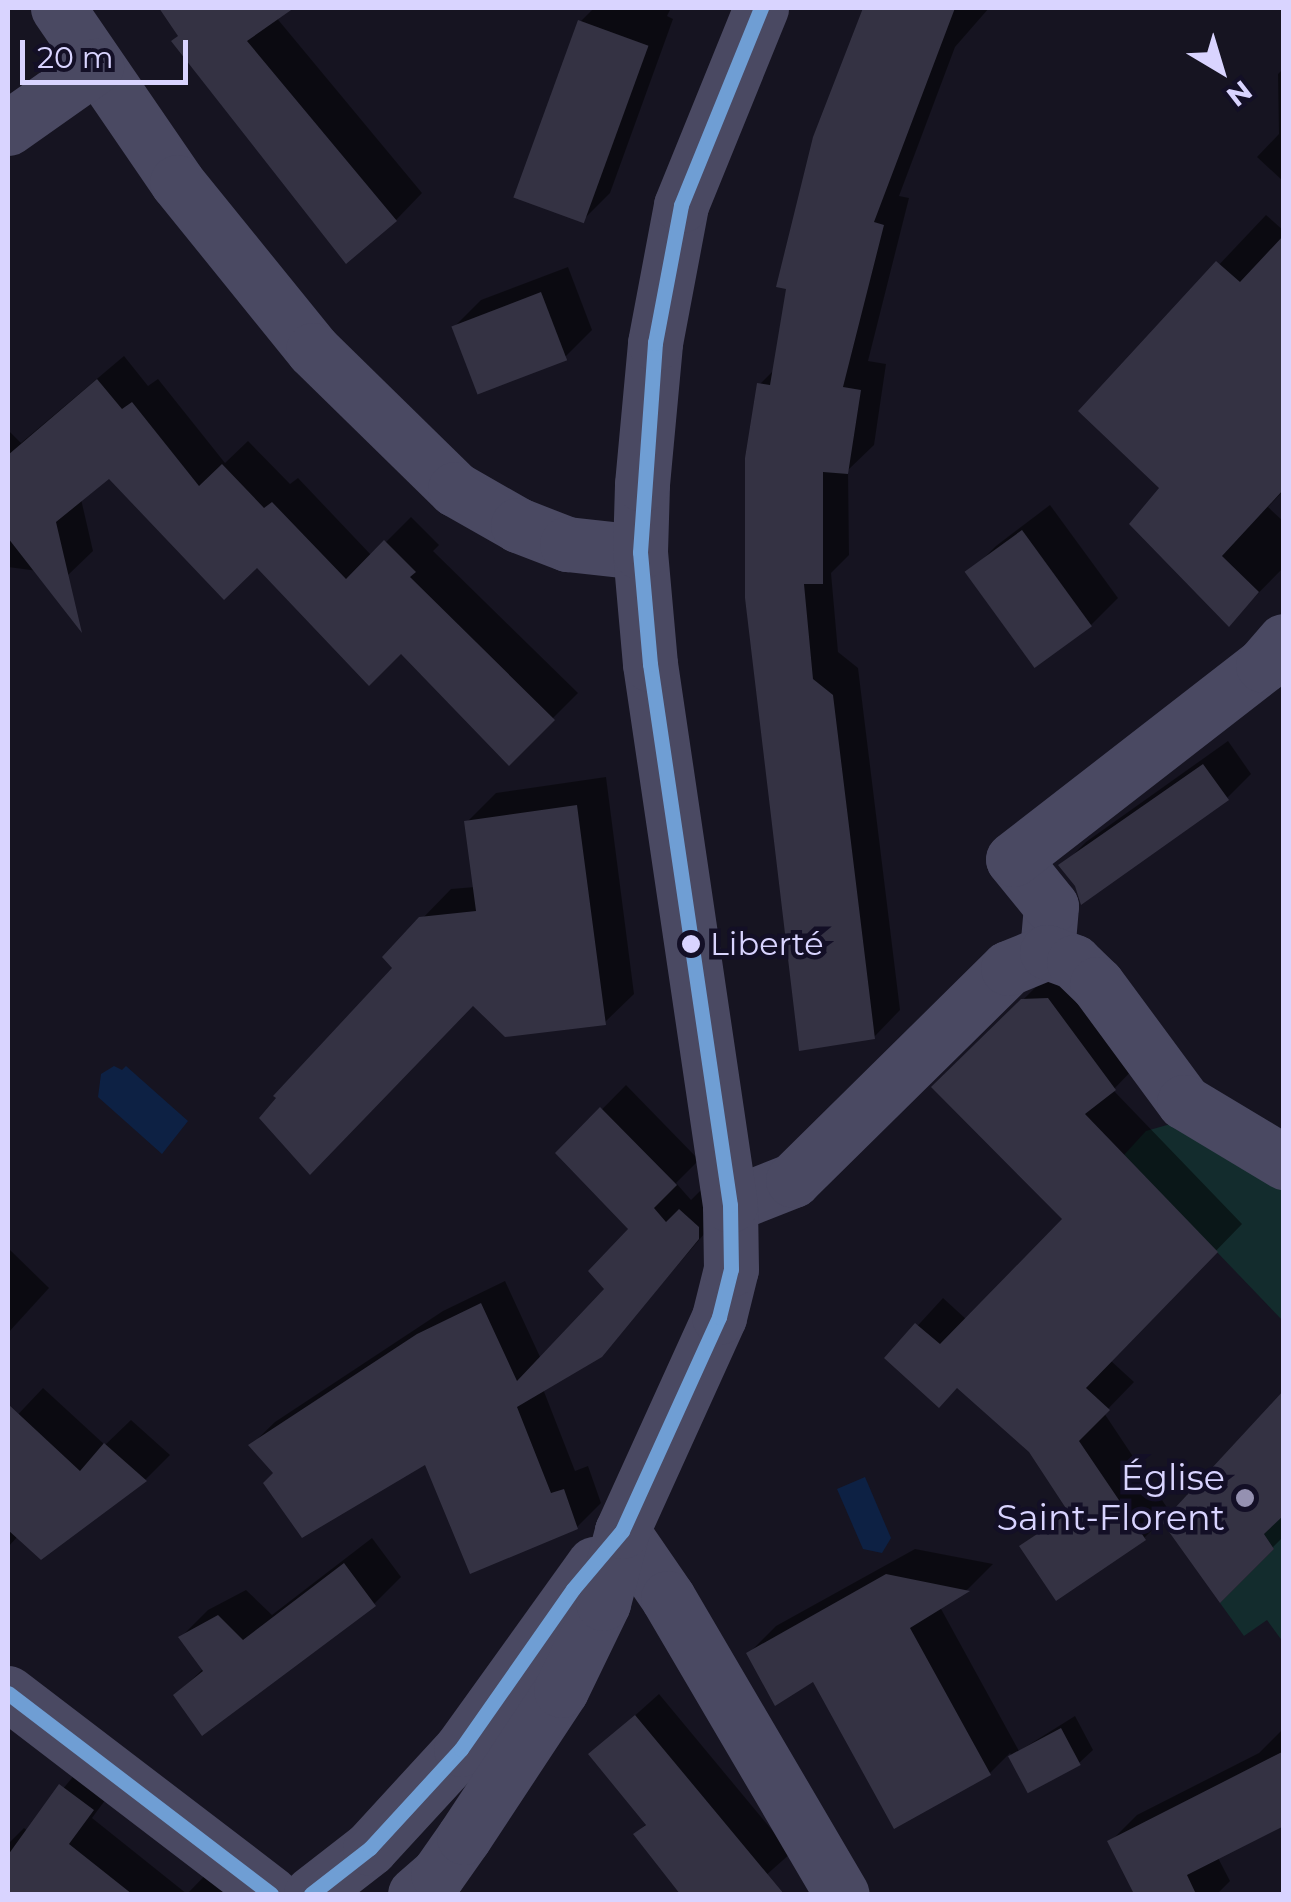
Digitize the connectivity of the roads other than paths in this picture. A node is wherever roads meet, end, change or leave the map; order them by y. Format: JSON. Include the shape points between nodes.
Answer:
{"nodes":[{"id":1,"x":58,"y":8,"type":"edge"},
{"id":2,"x":761,"y":8,"type":"edge"},
{"id":3,"x":96,"y":66,"type":"junction"},
{"id":4,"x":8,"y":128,"type":"edge"},
{"id":5,"x":640,"y":552,"type":"junction"},
{"id":6,"x":1284,"y":640,"type":"edge"},
{"id":7,"x":1047,"y":952,"type":"junction"},
{"id":8,"x":1284,"y":1162,"type":"edge"},
{"id":9,"x":730,"y":1206,"type":"junction"},
{"id":10,"x":622,"y":1531,"type":"junction"},
{"id":11,"x":8,"y":1692,"type":"edge"},
{"id":12,"x":464,"y":1837,"type":"junction"},
{"id":13,"x":272,"y":1894,"type":"edge"},
{"id":14,"x":311,"y":1894,"type":"edge"},
{"id":15,"x":415,"y":1894,"type":"edge"},
{"id":16,"x":446,"y":1894,"type":"edge"},
{"id":17,"x":842,"y":1894,"type":"edge"}],
"edges":[{"from":1,"to":3,"type":"street"},
{"from":2,"to":5,"type":"street","via":[[681,205],[656,344]]},
{"from":3,"to":4,"type":"street"},
{"from":3,"to":5,"type":"street","via":[[177,182],[313,350],[455,489],[518,526],[567,544]]},
{"from":5,"to":9,"type":"street","via":[[650,664]]},
{"from":6,"to":7,"type":"street","via":[[1263,665],[1013,859],[1051,906]]},
{"from":7,"to":8,"type":"street","via":[[1074,962],[1097,984],[1184,1102]]},
{"from":7,"to":9,"type":"street","via":[[1008,968],[792,1180]]},
{"from":9,"to":10,"type":"street","via":[[731,1269],[719,1317]]},
{"from":10,"to":12,"type":"street","via":[[604,1603],[560,1690]]},
{"from":10,"to":14,"type":"street","via":[[573,1589],[462,1749],[370,1848]]},
{"from":10,"to":17,"type":"street"},
{"from":11,"to":13,"type":"street"},
{"from":12,"to":15,"type":"street"},
{"from":12,"to":16,"type":"street"}]}
